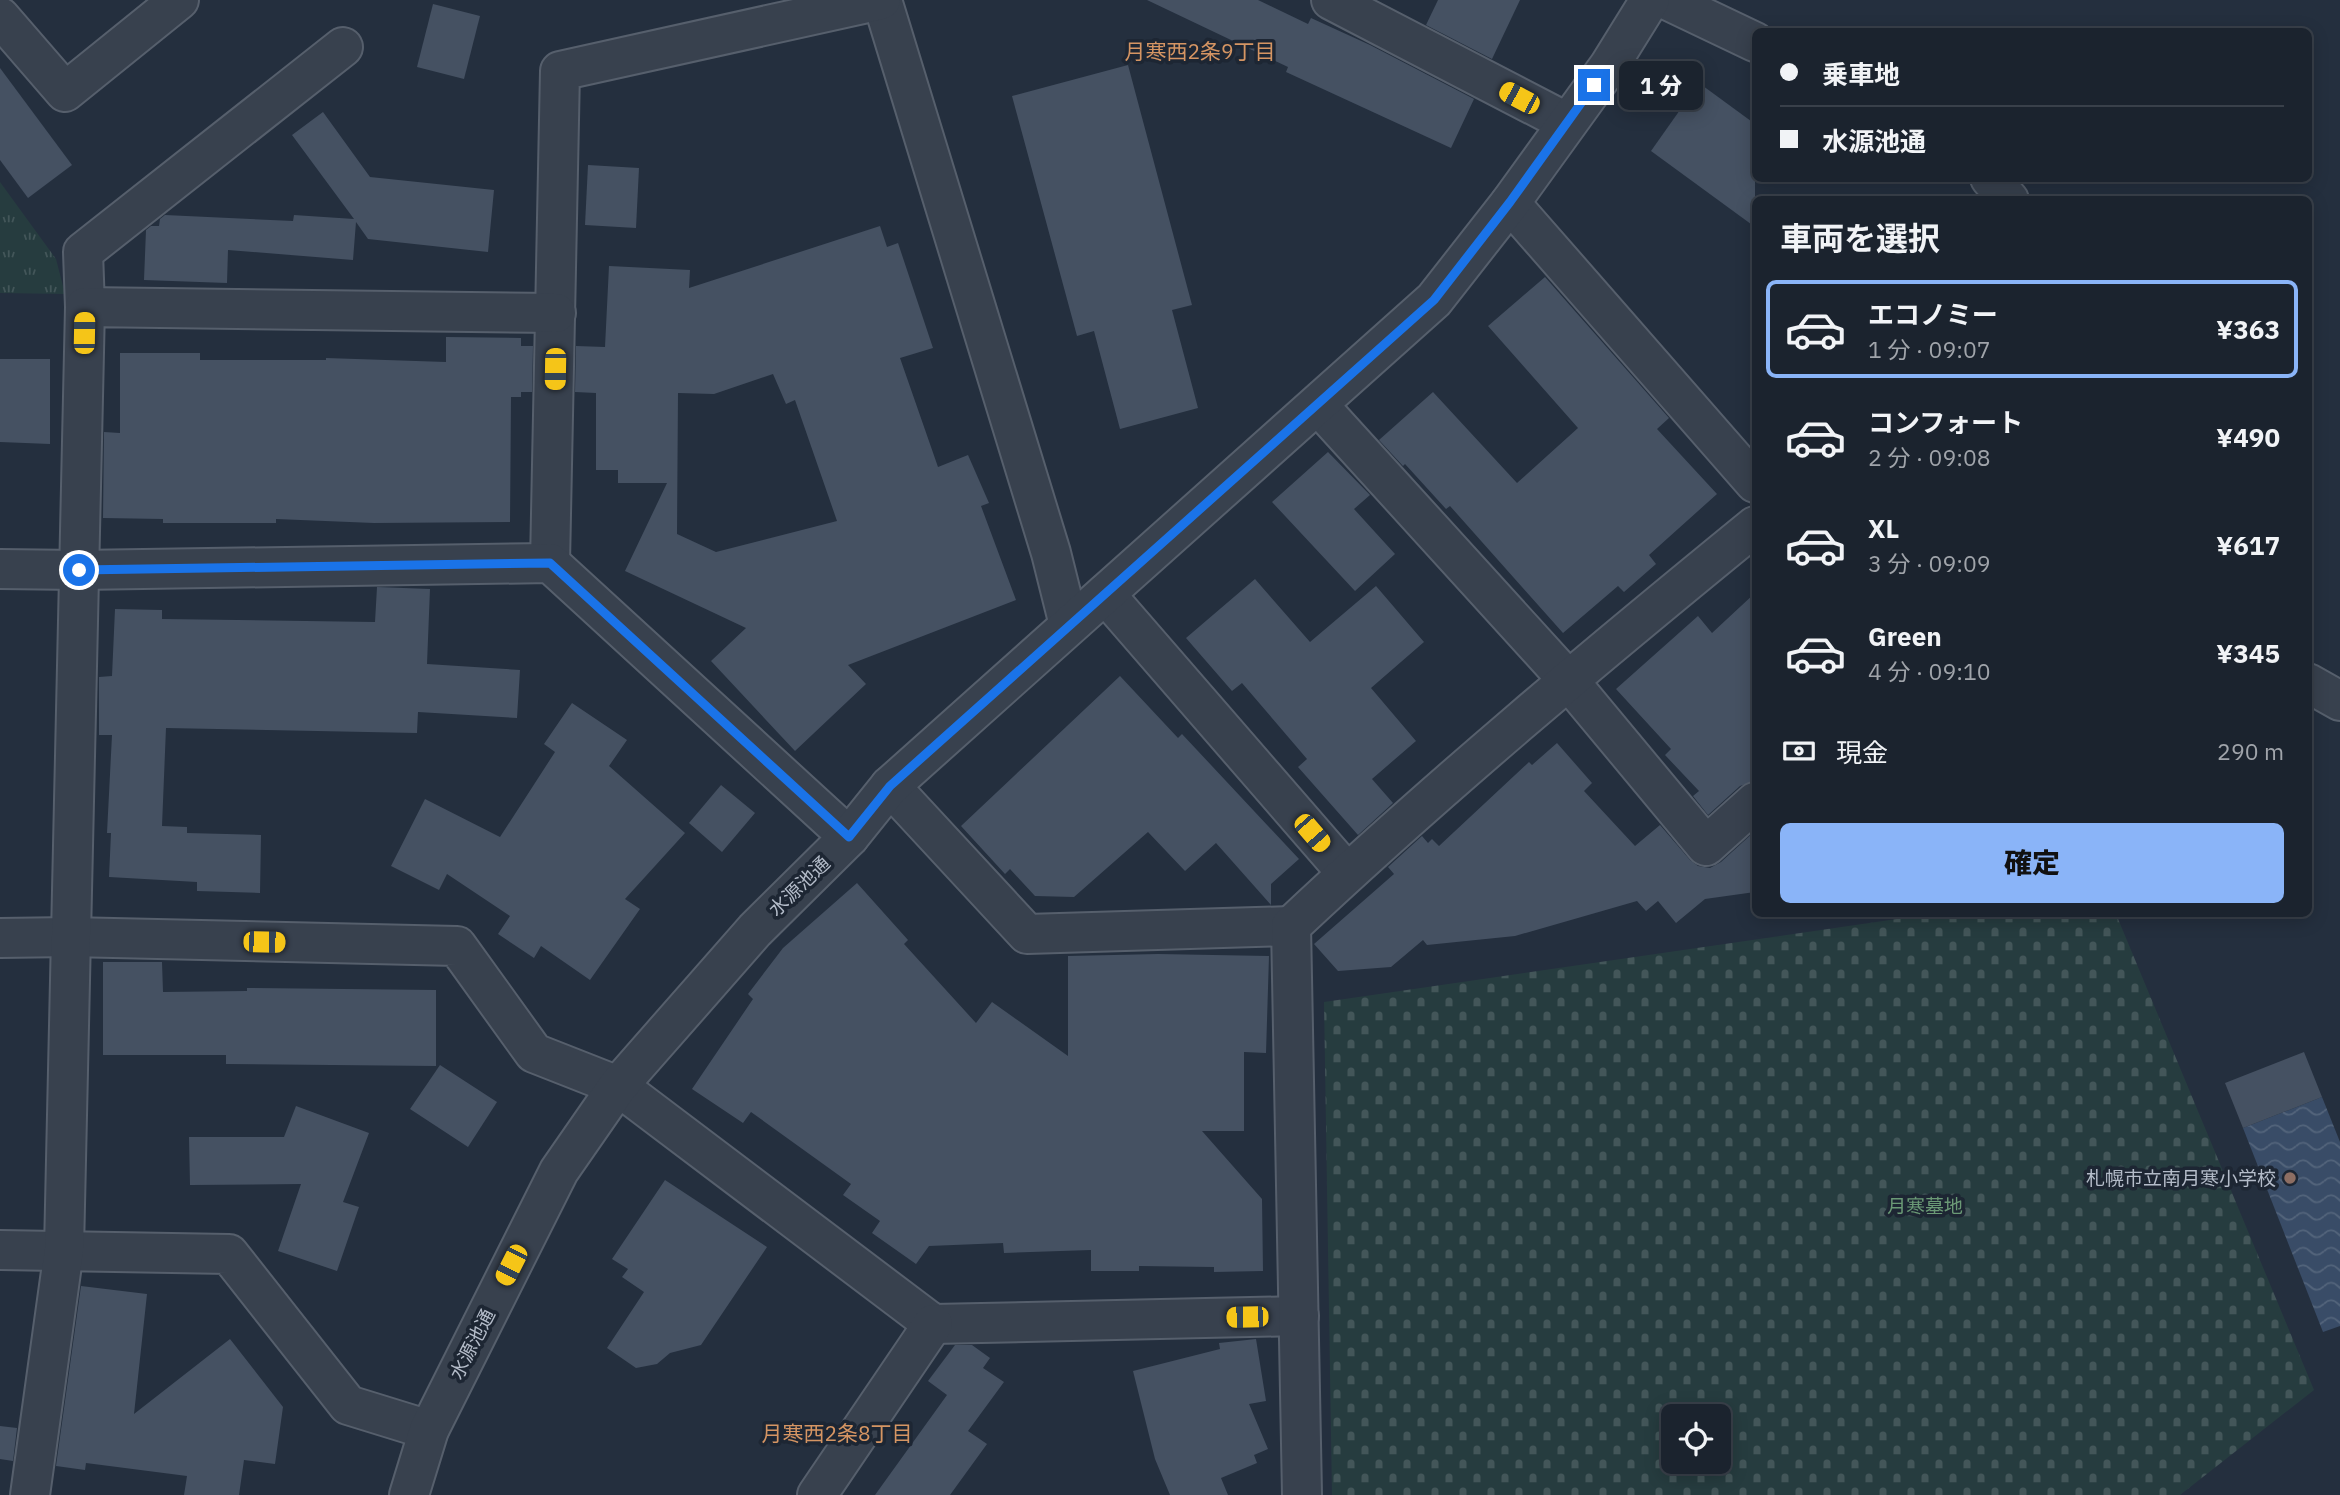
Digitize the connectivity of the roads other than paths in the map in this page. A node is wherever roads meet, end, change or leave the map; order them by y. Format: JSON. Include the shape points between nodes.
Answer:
{"nodes":[{"id":1,"x":179,"y":0,"type":"edge"},
{"id":2,"x":881,"y":0,"type":"edge"},
{"id":3,"x":1331,"y":0,"type":"edge"},
{"id":4,"x":1650,"y":0,"type":"edge"},
{"id":5,"x":1667,"y":0,"type":"edge"},
{"id":6,"x":0,"y":17,"type":"edge"},
{"id":7,"x":1752,"y":41,"type":"edge"},
{"id":8,"x":343,"y":47,"type":"dead end"},
{"id":9,"x":1566,"y":122,"type":"junction"},
{"id":10,"x":1993,"y":182,"type":"edge"},
{"id":11,"x":2006,"y":196,"type":"edge"},
{"id":12,"x":1510,"y":202,"type":"junction"},
{"id":13,"x":85,"y":307,"type":"junction"},
{"id":14,"x":556,"y":313,"type":"junction"},
{"id":15,"x":1318,"y":405,"type":"junction"},
{"id":16,"x":1752,"y":480,"type":"edge"},
{"id":17,"x":1752,"y":528,"type":"edge"},
{"id":18,"x":550,"y":563,"type":"junction"},
{"id":19,"x":0,"y":569,"type":"edge"},
{"id":20,"x":79,"y":570,"type":"junction"},
{"id":21,"x":1105,"y":594,"type":"junction"},
{"id":22,"x":1069,"y":625,"type":"junction"},
{"id":23,"x":1568,"y":680,"type":"junction"},
{"id":24,"x":2312,"y":685,"type":"edge"},
{"id":25,"x":2340,"y":701,"type":"edge"},
{"id":26,"x":890,"y":786,"type":"junction"},
{"id":27,"x":1752,"y":805,"type":"edge"},
{"id":28,"x":849,"y":837,"type":"junction"},
{"id":29,"x":1347,"y":873,"type":"junction"},
{"id":30,"x":1291,"y":926,"type":"junction"},
{"id":31,"x":71,"y":937,"type":"junction"},
{"id":32,"x":0,"y":938,"type":"edge"},
{"id":33,"x":618,"y":1086,"type":"junction"},
{"id":34,"x":0,"y":1250,"type":"edge"},
{"id":35,"x":64,"y":1250,"type":"junction"},
{"id":36,"x":1299,"y":1316,"type":"junction"},
{"id":37,"x":933,"y":1324,"type":"junction"},
{"id":38,"x":429,"y":1430,"type":"junction"},
{"id":39,"x":30,"y":1495,"type":"edge"},
{"id":40,"x":410,"y":1495,"type":"edge"},
{"id":41,"x":817,"y":1495,"type":"edge"},
{"id":42,"x":1302,"y":1495,"type":"edge"}],
"edges":[{"from":1,"to":6,"type":"street","via":[[65,92]]},
{"from":2,"to":14,"type":"street","via":[[560,71]]},
{"from":2,"to":22,"type":"street","via":[[1051,553]]},
{"from":3,"to":9,"type":"street"},
{"from":4,"to":9,"type":"street","name":"水源池通","via":[[1609,66]]},
{"from":5,"to":7,"type":"street"},
{"from":8,"to":13,"type":"street","via":[[83,252]]},
{"from":9,"to":12,"type":"street","name":"水源池通"},
{"from":10,"to":11,"type":"street"},
{"from":12,"to":15,"type":"street","name":"水源池通","via":[[1434,300]]},
{"from":12,"to":16,"type":"street"},
{"from":13,"to":14,"type":"street"},
{"from":13,"to":20,"type":"street"},
{"from":14,"to":18,"type":"street"},
{"from":15,"to":21,"type":"street","name":"水源池通"},
{"from":15,"to":23,"type":"street"},
{"from":17,"to":23,"type":"street"},
{"from":18,"to":20,"type":"street"},
{"from":18,"to":28,"type":"street"},
{"from":19,"to":20,"type":"street"},
{"from":20,"to":31,"type":"street"},
{"from":21,"to":22,"type":"street","name":"水源池通"},
{"from":21,"to":29,"type":"street"},
{"from":22,"to":26,"type":"street","name":"水源池通"},
{"from":23,"to":27,"type":"street","via":[[1706,846]]},
{"from":23,"to":29,"type":"street"},
{"from":24,"to":25,"type":"street"},
{"from":26,"to":28,"type":"street","name":"水源池通"},
{"from":26,"to":30,"type":"street","via":[[1027,934]]},
{"from":28,"to":33,"type":"street","name":"水源池通","via":[[755,930]]},
{"from":29,"to":30,"type":"street"},
{"from":30,"to":36,"type":"street"},
{"from":31,"to":32,"type":"street"},
{"from":31,"to":33,"type":"street","via":[[457,946],[534,1053]]},
{"from":31,"to":35,"type":"street"},
{"from":33,"to":37,"type":"street"},
{"from":33,"to":38,"type":"street","name":"水源池通","via":[[559,1171]]},
{"from":34,"to":35,"type":"street"},
{"from":35,"to":38,"type":"street","via":[[229,1254],[348,1405]]},
{"from":35,"to":39,"type":"street"},
{"from":36,"to":37,"type":"street"},
{"from":36,"to":42,"type":"street"},
{"from":37,"to":41,"type":"street"},
{"from":38,"to":40,"type":"street","name":"水源池通"}]}
